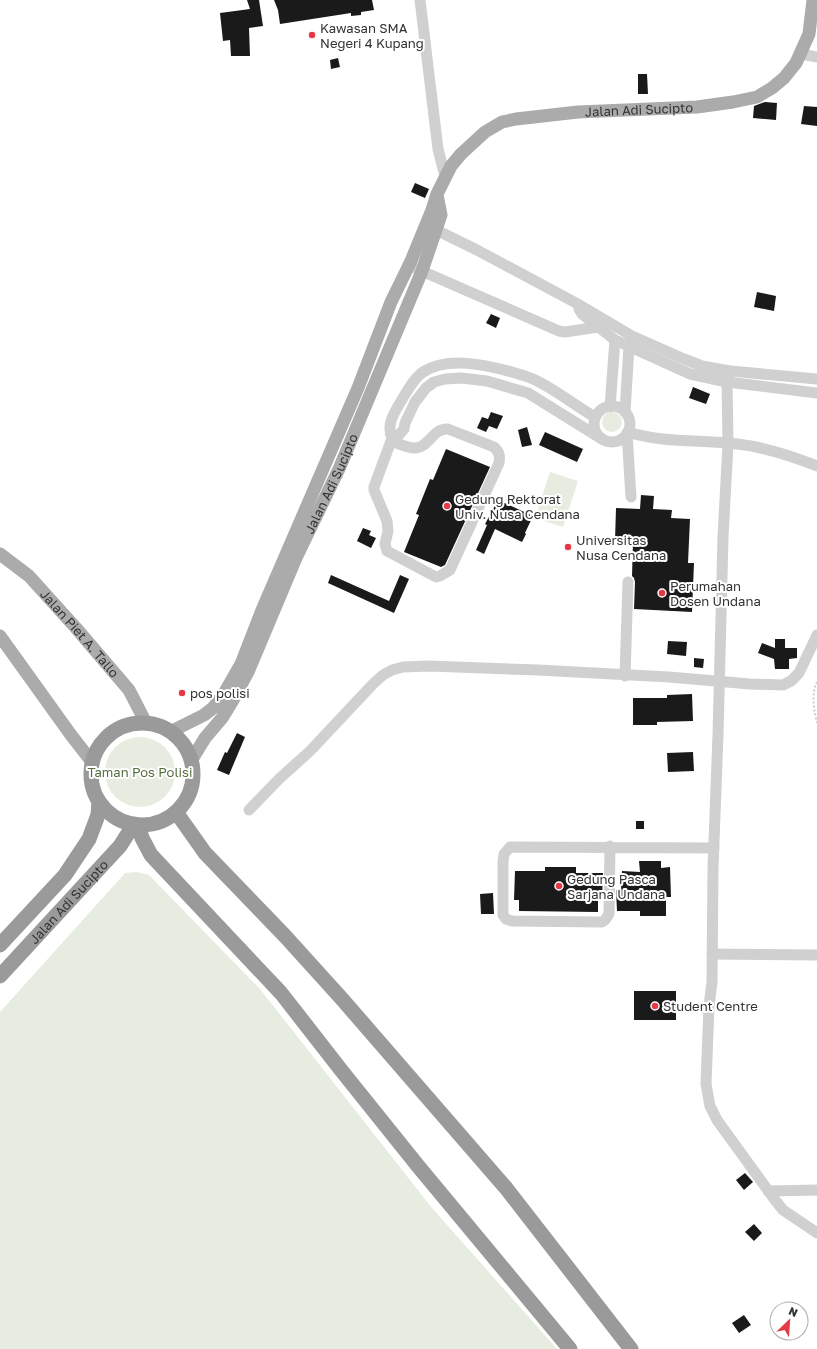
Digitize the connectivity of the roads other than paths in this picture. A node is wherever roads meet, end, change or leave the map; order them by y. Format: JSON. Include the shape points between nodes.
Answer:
{"nodes":[{"id":1,"x":420,"y":0,"type":"edge"},
{"id":2,"x":813,"y":0,"type":"edge"},
{"id":3,"x":801,"y":54,"type":"junction"},
{"id":4,"x":817,"y":57,"type":"edge"},
{"id":5,"x":445,"y":176,"type":"junction"},
{"id":6,"x":431,"y":228,"type":"junction"},
{"id":7,"x":408,"y":266,"type":"junction"},
{"id":8,"x":422,"y":271,"type":"junction"},
{"id":9,"x":576,"y":303,"type":"junction"},
{"id":10,"x":598,"y":327,"type":"junction"},
{"id":11,"x":632,"y":336,"type":"junction"},
{"id":12,"x":615,"y":340,"type":"junction"},
{"id":13,"x":629,"y":346,"type":"junction"},
{"id":14,"x":730,"y":371,"type":"junction"},
{"id":15,"x":817,"y":379,"type":"edge"},
{"id":16,"x":727,"y":382,"type":"junction"},
{"id":17,"x":817,"y":393,"type":"edge"},
{"id":18,"x":558,"y":394,"type":"junction"},
{"id":19,"x":548,"y":405,"type":"junction"},
{"id":20,"x":610,"y":406,"type":"junction"},
{"id":21,"x":625,"y":412,"type":"junction"},
{"id":22,"x":595,"y":418,"type":"junction"},
{"id":23,"x":628,"y":432,"type":"junction"},
{"id":24,"x":391,"y":439,"type":"junction"},
{"id":25,"x":602,"y":439,"type":"junction"},
{"id":26,"x":728,"y":444,"type":"junction"},
{"id":27,"x":817,"y":466,"type":"edge"},
{"id":28,"x":631,"y":497,"type":"dead end"},
{"id":29,"x":0,"y":554,"type":"edge"},
{"id":30,"x":628,"y":582,"type":"dead end"},
{"id":31,"x":817,"y":635,"type":"edge"},
{"id":32,"x":0,"y":636,"type":"edge"},
{"id":33,"x":625,"y":676,"type":"junction"},
{"id":34,"x":719,"y":682,"type":"junction"},
{"id":35,"x":146,"y":723,"type":"junction"},
{"id":36,"x":170,"y":732,"type":"junction"},
{"id":37,"x":191,"y":761,"type":"junction"},
{"id":38,"x":92,"y":762,"type":"junction"},
{"id":39,"x":100,"y":802,"type":"junction"},
{"id":40,"x":249,"y":810,"type":"dead end"},
{"id":41,"x":176,"y":812,"type":"junction"},
{"id":42,"x":136,"y":824,"type":"junction"},
{"id":43,"x":610,"y":846,"type":"junction"},
{"id":44,"x":714,"y":848,"type":"junction"},
{"id":45,"x":0,"y":945,"type":"edge"},
{"id":46,"x":712,"y":954,"type":"junction"},
{"id":47,"x":817,"y":955,"type":"edge"},
{"id":48,"x":0,"y":976,"type":"edge"},
{"id":49,"x":817,"y":1190,"type":"edge"},
{"id":50,"x":768,"y":1191,"type":"junction"},
{"id":51,"x":817,"y":1233,"type":"edge"},
{"id":52,"x":570,"y":1349,"type":"edge"},
{"id":53,"x":631,"y":1349,"type":"edge"}],
"edges":[{"from":1,"to":5,"type":"street","via":[[438,149]]},
{"from":2,"to":3,"type":"main road","name":"Jalan Adi Sucipto","via":[[809,34]]},
{"from":3,"to":4,"type":"street"},
{"from":3,"to":5,"type":"main road","name":"Jalan Adi Sucipto","via":[[784,78],[758,97],[696,107],[578,112],[502,122],[485,132],[461,154]]},
{"from":5,"to":6,"type":"main road","name":"Jalan Adi Sucipto","via":[[437,194],[441,215]]},
{"from":6,"to":7,"type":"main road","name":"Jalan Adi Sucipto"},
{"from":6,"to":8,"type":"main road","name":"Jalan Adi Sucipto"},
{"from":6,"to":9,"type":"street"},
{"from":7,"to":8,"type":"street"},
{"from":7,"to":36,"type":"main road","name":"Jalan Adi Sucipto","via":[[241,664],[213,708]]},
{"from":8,"to":10,"type":"street","via":[[565,332]]},
{"from":8,"to":37,"type":"main road","name":"Jalan Adi Sucipto","via":[[339,470],[296,558],[248,672],[222,718],[205,738]]},
{"from":9,"to":10,"type":"street","via":[[582,314]]},
{"from":9,"to":11,"type":"street"},
{"from":10,"to":12,"type":"street"},
{"from":11,"to":13,"type":"street"},
{"from":11,"to":14,"type":"street","via":[[702,366]]},
{"from":12,"to":13,"type":"street"},
{"from":12,"to":20,"type":"street"},
{"from":13,"to":16,"type":"street","via":[[690,374]]},
{"from":13,"to":21,"type":"street"},
{"from":14,"to":15,"type":"street"},
{"from":14,"to":16,"type":"street"},
{"from":16,"to":17,"type":"street"},
{"from":16,"to":26,"type":"street"},
{"from":18,"to":19,"type":"street"},
{"from":18,"to":22,"type":"street"},
{"from":18,"to":24,"type":"street","via":[[532,378],[490,366],[469,363],[435,366],[414,379],[392,419],[389,427]]},
{"from":19,"to":24,"type":"street","via":[[528,393],[487,381],[445,379],[434,382],[421,393],[404,429]]},
{"from":19,"to":25,"type":"street"},
{"from":20,"to":21,"type":"street"},
{"from":20,"to":22,"type":"street","via":[[599,412]]},
{"from":21,"to":23,"type":"street","via":[[628,418]]},
{"from":22,"to":25,"type":"street","via":[[596,433]]},
{"from":23,"to":25,"type":"street","via":[[616,442]]},
{"from":23,"to":26,"type":"street","via":[[659,438]]},
{"from":23,"to":28,"type":"street"},
{"from":24,"to":24,"type":"street","via":[[374,490],[388,526],[387,551],[436,577],[440,576],[450,570],[499,463],[499,452],[448,429],[442,430],[417,448]]},
{"from":26,"to":27,"type":"street","via":[[755,447]]},
{"from":26,"to":34,"type":"street"},
{"from":29,"to":35,"type":"main road","name":"Jalan Piet A. Tallo","via":[[29,576],[76,628],[128,690]]},
{"from":30,"to":33,"type":"street"},
{"from":31,"to":34,"type":"street","via":[[799,673],[783,685]]},
{"from":32,"to":38,"type":"main road"},
{"from":33,"to":34,"type":"street"},
{"from":33,"to":40,"type":"street","via":[[429,666],[392,670],[373,684],[310,751]]},
{"from":34,"to":44,"type":"street"},
{"from":35,"to":36,"type":"highway"},
{"from":35,"to":38,"type":"highway","via":[[128,725],[112,732],[100,745]]},
{"from":36,"to":37,"type":"highway","via":[[179,740]]},
{"from":37,"to":41,"type":"highway","via":[[193,779],[187,797]]},
{"from":38,"to":39,"type":"highway","via":[[93,790]]},
{"from":39,"to":42,"type":"highway","via":[[109,813]]},
{"from":39,"to":45,"type":"highway","name":"Jalan Adi Sucipto","via":[[89,839],[69,869]]},
{"from":41,"to":42,"type":"highway","via":[[152,824]]},
{"from":41,"to":53,"type":"highway","via":[[206,853],[322,976],[506,1188]]},
{"from":42,"to":48,"type":"highway","name":"Jalan Adi Sucipto","via":[[120,846]]},
{"from":42,"to":52,"type":"highway","via":[[151,855],[281,993],[403,1148]]},
{"from":43,"to":43,"type":"street","via":[[510,847],[504,854],[503,862],[502,915],[512,922],[577,923],[606,920]]},
{"from":43,"to":44,"type":"street"},
{"from":44,"to":46,"type":"street"},
{"from":46,"to":47,"type":"street"},
{"from":46,"to":50,"type":"street","via":[[707,1070],[710,1106],[717,1120]]},
{"from":49,"to":50,"type":"street"},
{"from":50,"to":51,"type":"street","via":[[783,1210]]}]}
